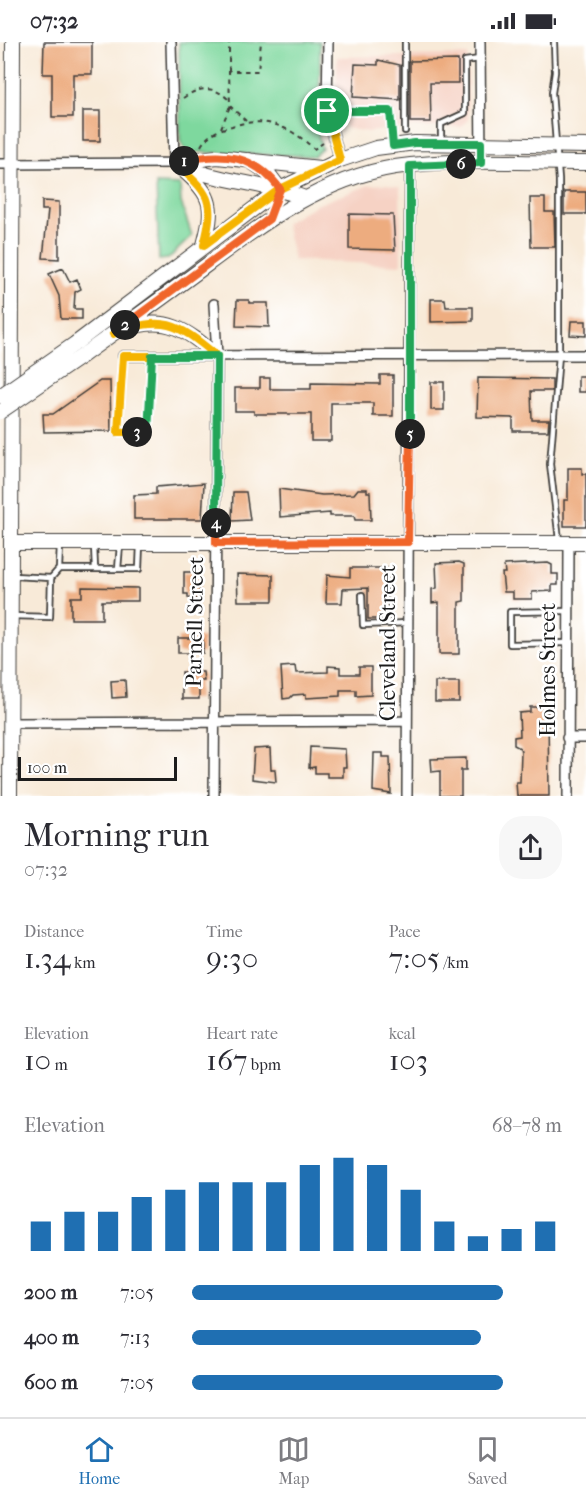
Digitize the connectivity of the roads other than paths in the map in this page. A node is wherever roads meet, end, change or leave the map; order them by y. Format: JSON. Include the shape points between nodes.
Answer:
{"nodes":[{"id":1,"x":13,"y":42,"type":"edge"},
{"id":2,"x":171,"y":42,"type":"edge"},
{"id":3,"x":328,"y":42,"type":"edge"},
{"id":4,"x":405,"y":42,"type":"edge"},
{"id":5,"x":480,"y":42,"type":"edge"},
{"id":6,"x":554,"y":42,"type":"edge"},
{"id":7,"x":480,"y":59,"type":"junction"},
{"id":8,"x":327,"y":111,"type":"junction"},
{"id":9,"x":465,"y":113,"type":"junction"},
{"id":10,"x":480,"y":113,"type":"junction"},
{"id":11,"x":405,"y":131,"type":"dead end"},
{"id":12,"x":441,"y":142,"type":"junction"},
{"id":13,"x":481,"y":143,"type":"junction"},
{"id":14,"x":558,"y":145,"type":"junction"},
{"id":15,"x":393,"y":146,"type":"junction"},
{"id":16,"x":586,"y":146,"type":"edge"},
{"id":17,"x":247,"y":159,"type":"junction"},
{"id":18,"x":340,"y":160,"type":"junction"},
{"id":19,"x":174,"y":163,"type":"junction"},
{"id":20,"x":481,"y":163,"type":"junction"},
{"id":21,"x":559,"y":163,"type":"junction"},
{"id":22,"x":586,"y":163,"type":"edge"},
{"id":23,"x":0,"y":164,"type":"edge"},
{"id":24,"x":14,"y":164,"type":"junction"},
{"id":25,"x":410,"y":166,"type":"junction"},
{"id":26,"x":320,"y":168,"type":"junction"},
{"id":27,"x":280,"y":189,"type":"junction"},
{"id":28,"x":305,"y":198,"type":"junction"},
{"id":29,"x":269,"y":219,"type":"junction"},
{"id":30,"x":204,"y":245,"type":"junction"},
{"id":31,"x":214,"y":304,"type":"dead end"},
{"id":32,"x":113,"y":334,"type":"junction"},
{"id":33,"x":559,"y":355,"type":"junction"},
{"id":34,"x":586,"y":355,"type":"edge"},
{"id":35,"x":123,"y":356,"type":"joint"},
{"id":36,"x":152,"y":356,"type":"junction"},
{"id":37,"x":217,"y":356,"type":"junction"},
{"id":38,"x":410,"y":356,"type":"junction"},
{"id":39,"x":0,"y":396,"type":"edge"},
{"id":40,"x":0,"y":412,"type":"edge"},
{"id":41,"x":408,"y":542,"type":"junction"},
{"id":42,"x":12,"y":543,"type":"junction"},
{"id":43,"x":60,"y":543,"type":"junction"},
{"id":44,"x":94,"y":543,"type":"junction"},
{"id":45,"x":120,"y":543,"type":"junction"},
{"id":46,"x":140,"y":543,"type":"junction"},
{"id":47,"x":216,"y":543,"type":"junction"},
{"id":48,"x":564,"y":543,"type":"junction"},
{"id":49,"x":586,"y":543,"type":"edge"},
{"id":50,"x":59,"y":569,"type":"junction"},
{"id":51,"x":94,"y":569,"type":"junction"},
{"id":52,"x":118,"y":569,"type":"junction"},
{"id":53,"x":12,"y":576,"type":"junction"},
{"id":54,"x":51,"y":578,"type":"junction"},
{"id":55,"x":362,"y":595,"type":"dead end"},
{"id":56,"x":567,"y":611,"type":"junction"},
{"id":57,"x":12,"y":616,"type":"junction"},
{"id":58,"x":407,"y":623,"type":"junction"},
{"id":59,"x":567,"y":643,"type":"junction"},
{"id":60,"x":214,"y":721,"type":"junction"},
{"id":61,"x":407,"y":721,"type":"junction"},
{"id":62,"x":11,"y":723,"type":"junction"},
{"id":63,"x":567,"y":738,"type":"junction"},
{"id":64,"x":586,"y":738,"type":"edge"},
{"id":65,"x":5,"y":740,"type":"edge"},
{"id":66,"x":10,"y":796,"type":"edge"},
{"id":67,"x":214,"y":796,"type":"edge"},
{"id":68,"x":407,"y":796,"type":"edge"},
{"id":69,"x":568,"y":796,"type":"edge"}],
"edges":[{"from":1,"to":24,"type":"main road"},
{"from":2,"to":19,"type":"street"},
{"from":3,"to":8,"type":"street"},
{"from":4,"to":11,"type":"lane"},
{"from":5,"to":7,"type":"street"},
{"from":6,"to":14,"type":"lane","via":[[552,93]]},
{"from":7,"to":9,"type":"lane","via":[[465,61]]},
{"from":7,"to":10,"type":"street"},
{"from":8,"to":15,"type":"lane","via":[[390,111]]},
{"from":8,"to":18,"type":"street"},
{"from":9,"to":10,"type":"lane"},
{"from":9,"to":12,"type":"lane","via":[[441,124]]},
{"from":10,"to":13,"type":"street"},
{"from":12,"to":13,"type":"main road"},
{"from":12,"to":15,"type":"main road"},
{"from":13,"to":14,"type":"main road"},
{"from":13,"to":20,"type":"street"},
{"from":14,"to":16,"type":"main road"},
{"from":14,"to":21,"type":"lane"},
{"from":15,"to":18,"type":"main road"},
{"from":17,"to":19,"type":"main road","via":[[217,157]]},
{"from":17,"to":26,"type":"main road"},
{"from":17,"to":27,"type":"main road","via":[[268,173]]},
{"from":18,"to":26,"type":"main road"},
{"from":19,"to":24,"type":"street"},
{"from":19,"to":27,"type":"main road","via":[[192,171]]},
{"from":19,"to":30,"type":"main road","via":[[201,185],[207,196],[210,220]]},
{"from":20,"to":21,"type":"main road"},
{"from":20,"to":25,"type":"main road"},
{"from":21,"to":22,"type":"main road"},
{"from":21,"to":33,"type":"lane"},
{"from":23,"to":24,"type":"street"},
{"from":24,"to":42,"type":"main road","via":[[9,524]]},
{"from":25,"to":28,"type":"main road","via":[[352,178]]},
{"from":25,"to":38,"type":"street","name":"Cleveland Street"},
{"from":26,"to":27,"type":"main road"},
{"from":27,"to":28,"type":"main road"},
{"from":27,"to":29,"type":"main road"},
{"from":27,"to":30,"type":"main road"},
{"from":28,"to":29,"type":"main road"},
{"from":29,"to":32,"type":"main road"},
{"from":30,"to":39,"type":"main road","bridge":true},
{"from":31,"to":37,"type":"street","name":"Parnell Street"},
{"from":32,"to":37,"type":"main road","via":[[137,325],[162,323],[190,334]]},
{"from":32,"to":40,"type":"main road","bridge":true},
{"from":33,"to":34,"type":"street"},
{"from":33,"to":38,"type":"street"},
{"from":33,"to":48,"type":"lane","via":[[550,464]]},
{"from":35,"to":36,"type":"street"},
{"from":35,"to":36,"type":"lane","via":[[118,432],[148,433]]},
{"from":36,"to":37,"type":"street"},
{"from":37,"to":38,"type":"street"},
{"from":37,"to":47,"type":"street","name":"Parnell Street"},
{"from":38,"to":41,"type":"street","name":"Cleveland Street"},
{"from":41,"to":47,"type":"main road"},
{"from":41,"to":48,"type":"main road"},
{"from":41,"to":58,"type":"street","name":"Cleveland Street"},
{"from":42,"to":43,"type":"main road"},
{"from":42,"to":53,"type":"main road"},
{"from":43,"to":44,"type":"main road"},
{"from":43,"to":50,"type":"lane"},
{"from":44,"to":45,"type":"main road"},
{"from":44,"to":51,"type":"lane"},
{"from":45,"to":46,"type":"main road"},
{"from":45,"to":52,"type":"lane"},
{"from":46,"to":47,"type":"main road"},
{"from":46,"to":52,"type":"lane","via":[[139,569]]},
{"from":47,"to":60,"type":"street","name":"Parnell Street"},
{"from":48,"to":49,"type":"main road"},
{"from":48,"to":56,"type":"street","name":"Holmes Street"},
{"from":50,"to":51,"type":"lane"},
{"from":50,"to":54,"type":"lane"},
{"from":51,"to":52,"type":"lane"},
{"from":53,"to":54,"type":"lane"},
{"from":53,"to":57,"type":"main road"},
{"from":54,"to":57,"type":"lane","via":[[50,617]]},
{"from":55,"to":58,"type":"lane","via":[[363,625]]},
{"from":56,"to":59,"type":"street","name":"Holmes Street"},
{"from":56,"to":59,"type":"lane","via":[[510,612],[510,644]]},
{"from":57,"to":62,"type":"main road"},
{"from":58,"to":61,"type":"street","name":"Cleveland Street"},
{"from":59,"to":63,"type":"street","name":"Holmes Street"},
{"from":60,"to":61,"type":"street"},
{"from":60,"to":62,"type":"street"},
{"from":60,"to":67,"type":"street","name":"Parnell Street"},
{"from":61,"to":68,"type":"street","name":"Cleveland Street"},
{"from":62,"to":65,"type":"main road"},
{"from":63,"to":64,"type":"street"},
{"from":63,"to":69,"type":"street","name":"Holmes Street"},
{"from":65,"to":66,"type":"main road"}]}
